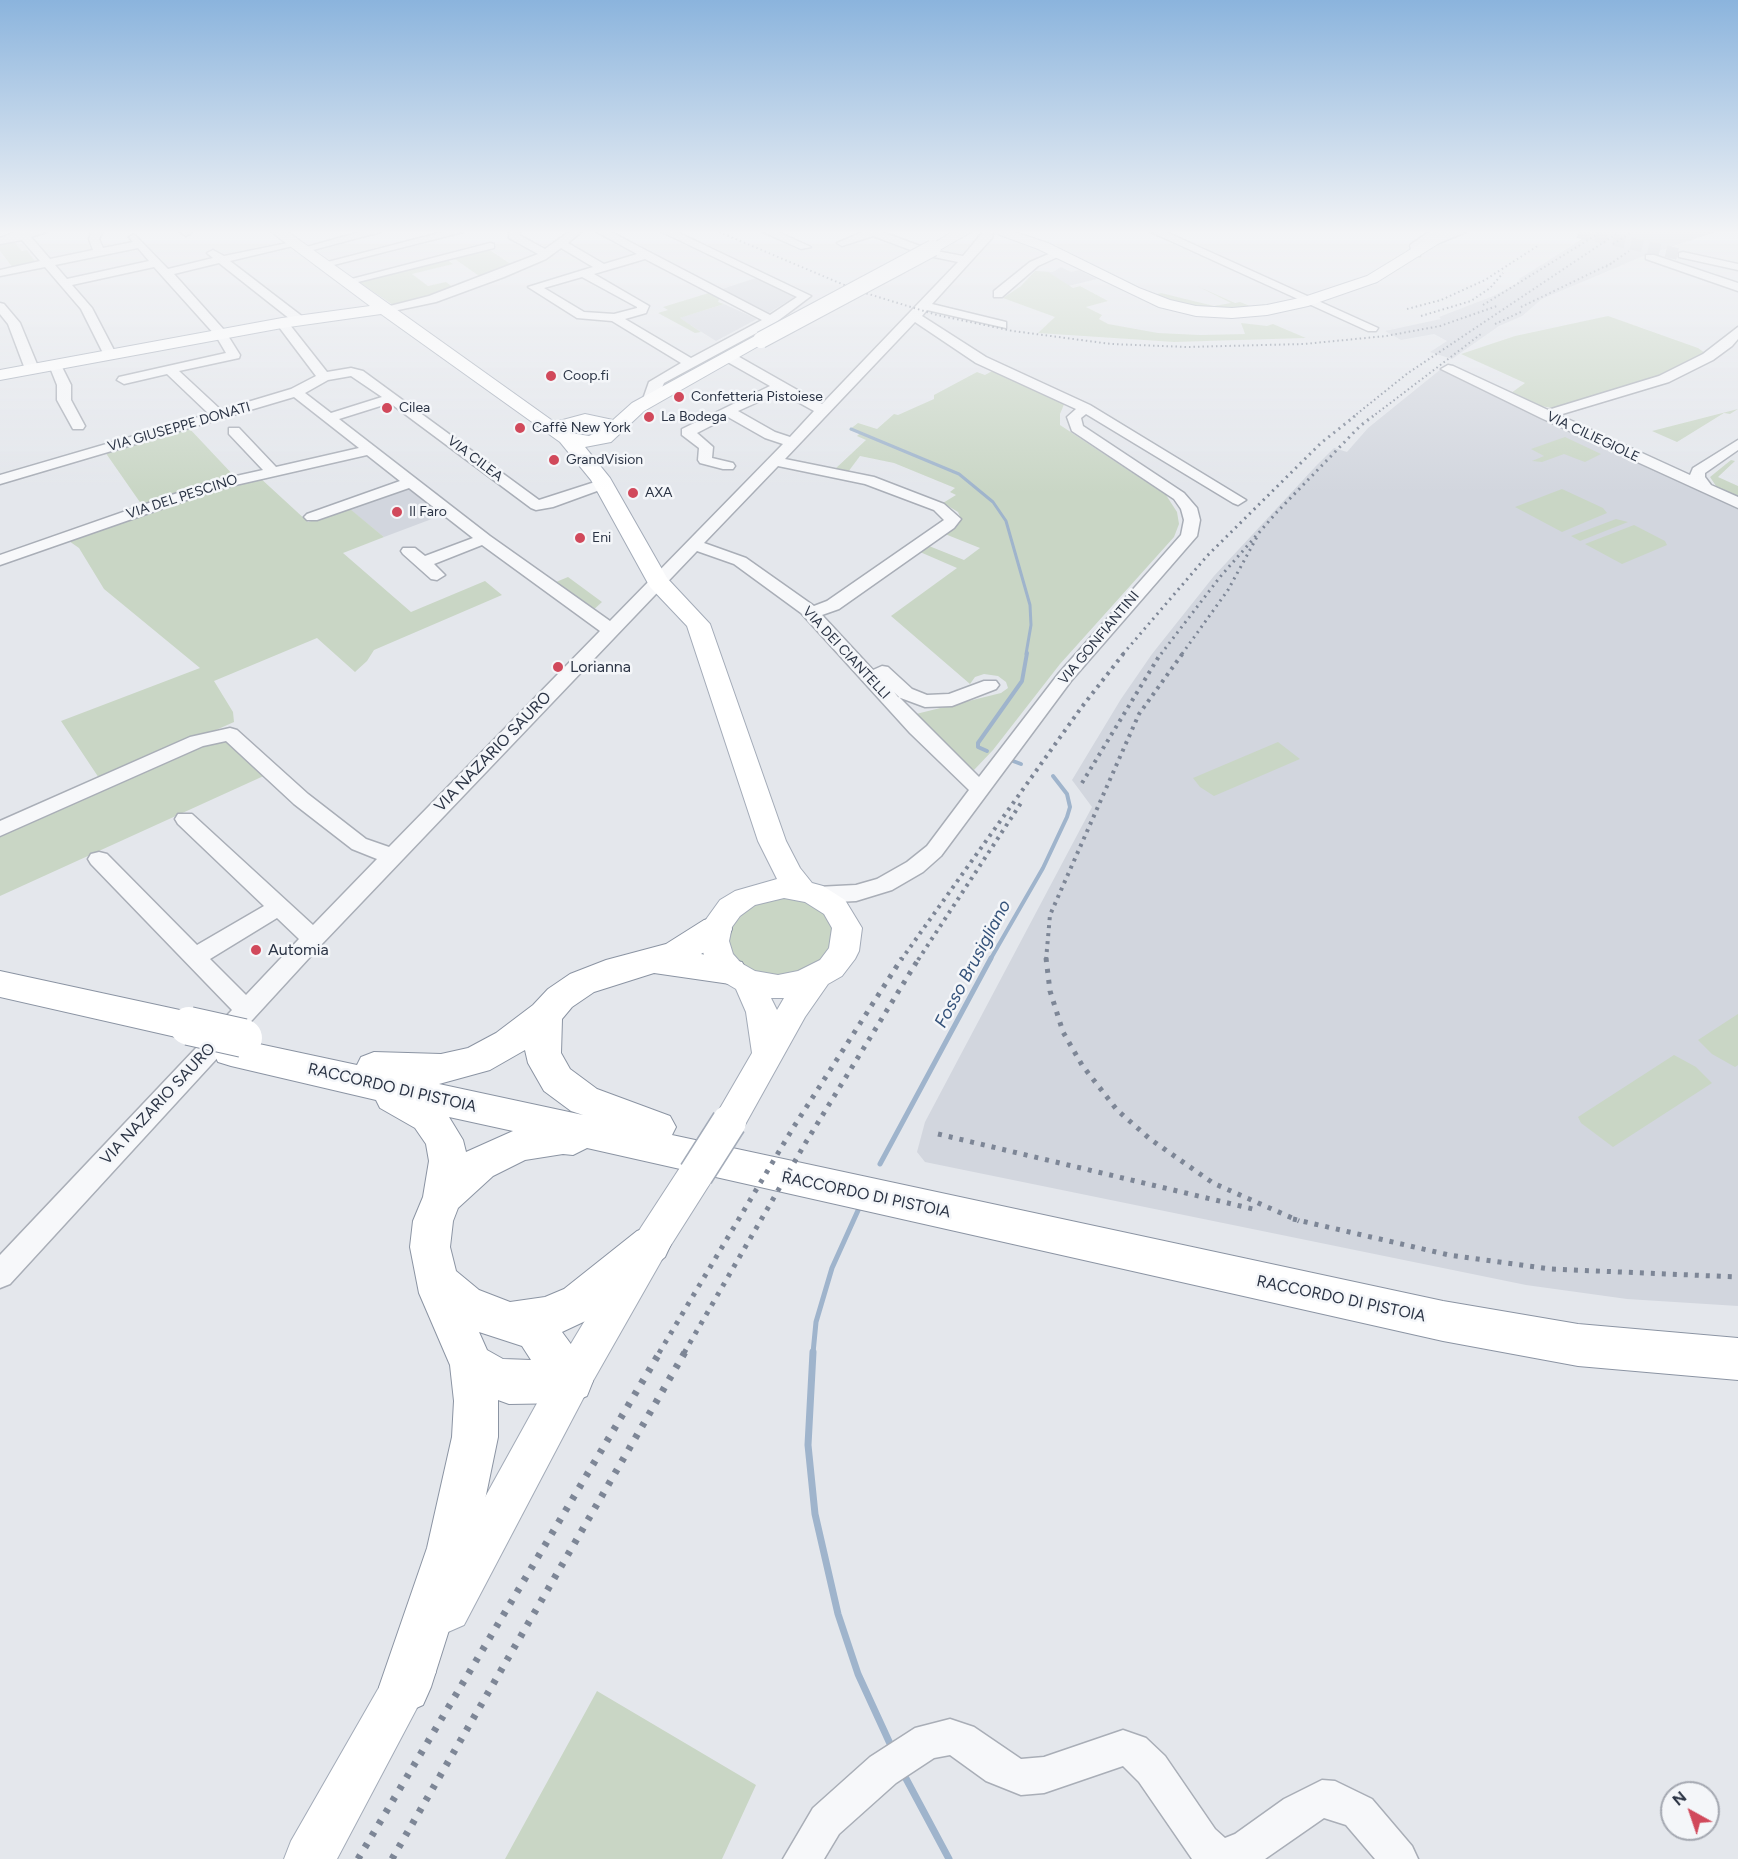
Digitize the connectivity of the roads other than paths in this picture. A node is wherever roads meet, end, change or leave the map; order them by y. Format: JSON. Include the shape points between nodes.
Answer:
{"nodes":[{"id":1,"x":12,"y":319,"type":"edge"},
{"id":2,"x":92,"y":319,"type":"edge"},
{"id":3,"x":206,"y":319,"type":"edge"},
{"id":4,"x":309,"y":319,"type":"edge"},
{"id":5,"x":398,"y":319,"type":"edge"},
{"id":6,"x":616,"y":319,"type":"edge"},
{"id":7,"x":801,"y":319,"type":"edge"},
{"id":8,"x":911,"y":319,"type":"edge"},
{"id":9,"x":929,"y":319,"type":"edge"},
{"id":10,"x":965,"y":319,"type":"edge"},
{"id":11,"x":1350,"y":319,"type":"edge"},
{"id":12,"x":299,"y":320,"type":"joint"},
{"id":13,"x":771,"y":320,"type":"edge"},
{"id":14,"x":282,"y":323,"type":"junction"},
{"id":15,"x":1002,"y":325,"type":"dead end"},
{"id":16,"x":1372,"y":328,"type":"dead end"},
{"id":17,"x":1737,"y":333,"type":"edge"},
{"id":18,"x":220,"y":334,"type":"junction"},
{"id":19,"x":110,"y":354,"type":"junction"},
{"id":20,"x":234,"y":355,"type":"junction"},
{"id":21,"x":729,"y":357,"type":"junction"},
{"id":22,"x":55,"y":364,"type":"junction"},
{"id":23,"x":32,"y":369,"type":"junction"},
{"id":24,"x":171,"y":369,"type":"junction"},
{"id":25,"x":1448,"y":369,"type":"dead end"},
{"id":26,"x":688,"y":371,"type":"junction"},
{"id":27,"x":214,"y":372,"type":"dead end"},
{"id":28,"x":356,"y":373,"type":"joint"},
{"id":29,"x":0,"y":375,"type":"edge"},
{"id":30,"x":324,"y":377,"type":"junction"},
{"id":31,"x":124,"y":380,"type":"dead end"},
{"id":32,"x":781,"y":386,"type":"junction"},
{"id":33,"x":658,"y":390,"type":"junction"},
{"id":34,"x":296,"y":392,"type":"junction"},
{"id":35,"x":392,"y":398,"type":"junction"},
{"id":36,"x":1085,"y":408,"type":"junction"},
{"id":37,"x":525,"y":410,"type":"junction"},
{"id":38,"x":822,"y":410,"type":"junction"},
{"id":39,"x":728,"y":411,"type":"junction"},
{"id":40,"x":218,"y":415,"type":"junction"},
{"id":41,"x":1546,"y":415,"type":"junction"},
{"id":42,"x":328,"y":418,"type":"junction"},
{"id":43,"x":584,"y":420,"type":"junction"},
{"id":44,"x":78,"y":426,"type":"dead end"},
{"id":45,"x":234,"y":431,"type":"dead end"},
{"id":46,"x":608,"y":433,"type":"junction"},
{"id":47,"x":565,"y":437,"type":"junction"},
{"id":48,"x":791,"y":442,"type":"junction"},
{"id":49,"x":1738,"y":444,"type":"edge"},
{"id":50,"x":369,"y":450,"type":"junction"},
{"id":51,"x":773,"y":461,"type":"junction"},
{"id":52,"x":728,"y":466,"type":"dead end"},
{"id":53,"x":1656,"y":466,"type":"junction"},
{"id":54,"x":1701,"y":468,"type":"junction"},
{"id":55,"x":273,"y":472,"type":"junction"},
{"id":56,"x":0,"y":480,"type":"edge"},
{"id":57,"x":602,"y":481,"type":"junction"},
{"id":58,"x":410,"y":482,"type":"junction"},
{"id":59,"x":1705,"y":487,"type":"junction"},
{"id":60,"x":1238,"y":500,"type":"dead end"},
{"id":61,"x":1738,"y":503,"type":"edge"},
{"id":62,"x":312,"y":517,"type":"dead end"},
{"id":63,"x":484,"y":539,"type":"junction"},
{"id":64,"x":409,"y":551,"type":"dead end"},
{"id":65,"x":688,"y":551,"type":"junction"},
{"id":66,"x":640,"y":554,"type":"junction"},
{"id":67,"x":0,"y":560,"type":"edge"},
{"id":68,"x":423,"y":563,"type":"junction"},
{"id":69,"x":437,"y":575,"type":"dead end"},
{"id":70,"x":658,"y":582,"type":"junction"},
{"id":71,"x":683,"y":606,"type":"junction"},
{"id":72,"x":634,"y":607,"type":"junction"},
{"id":73,"x":816,"y":612,"type":"junction"},
{"id":74,"x":611,"y":630,"type":"junction"},
{"id":75,"x":990,"y":686,"type":"dead end"},
{"id":76,"x":980,"y":789,"type":"junction"},
{"id":77,"x":185,"y":819,"type":"dead end"},
{"id":78,"x":0,"y":829,"type":"edge"},
{"id":79,"x":772,"y":841,"type":"junction"},
{"id":80,"x":393,"y":857,"type":"junction"},
{"id":81,"x":99,"y":859,"type":"dead end"},
{"id":82,"x":884,"y":885,"type":"junction"},
{"id":83,"x":810,"y":893,"type":"junction"},
{"id":84,"x":745,"y":898,"type":"junction"},
{"id":85,"x":279,"y":907,"type":"junction"},
{"id":86,"x":846,"y":924,"type":"junction"},
{"id":87,"x":716,"y":929,"type":"junction"},
{"id":88,"x":313,"y":939,"type":"junction"},
{"id":89,"x":195,"y":957,"type":"junction"},
{"id":90,"x":655,"y":961,"type":"junction"},
{"id":91,"x":739,"y":976,"type":"junction"},
{"id":92,"x":815,"y":979,"type":"junction"},
{"id":93,"x":0,"y":984,"type":"edge"},
{"id":94,"x":0,"y":1001,"type":"edge"},
{"id":95,"x":545,"y":1015,"type":"junction"},
{"id":96,"x":184,"y":1033,"type":"junction"},
{"id":97,"x":240,"y":1033,"type":"junction"},
{"id":98,"x":768,"y":1053,"type":"junction"},
{"id":99,"x":356,"y":1071,"type":"junction"},
{"id":100,"x":650,"y":1136,"type":"junction"},
{"id":101,"x":443,"y":1197,"type":"junction"},
{"id":102,"x":651,"y":1244,"type":"junction"},
{"id":103,"x":0,"y":1275,"type":"edge"},
{"id":104,"x":440,"y":1283,"type":"junction"},
{"id":105,"x":511,"y":1322,"type":"junction"},
{"id":106,"x":1738,"y":1339,"type":"edge"},
{"id":107,"x":1738,"y":1359,"type":"edge"},
{"id":108,"x":472,"y":1365,"type":"junction"},
{"id":109,"x":571,"y":1381,"type":"junction"},
{"id":110,"x":405,"y":1687,"type":"junction"},
{"id":111,"x":309,"y":1859,"type":"edge"},
{"id":112,"x":802,"y":1859,"type":"edge"},
{"id":113,"x":1399,"y":1859,"type":"edge"}],
"edges":[{"from":1,"to":23,"type":"street"},
{"from":2,"to":19,"type":"street"},
{"from":3,"to":18,"type":"street"},
{"from":4,"to":12,"type":"main road"},
{"from":5,"to":37,"type":"main road"},
{"from":6,"to":26,"type":"street"},
{"from":7,"to":21,"type":"main road","bridge":true},
{"from":8,"to":38,"type":"street","name":"VIA NAZARIO SAURO"},
{"from":9,"to":36,"type":"street","via":[[984,362]]},
{"from":10,"to":15,"type":"street"},
{"from":11,"to":16,"type":"street"},
{"from":12,"to":14,"type":"main road"},
{"from":13,"to":26,"type":"street"},
{"from":14,"to":18,"type":"main road"},
{"from":14,"to":30,"type":"street"},
{"from":17,"to":41,"type":"street","via":[[1699,363],[1664,379]]},
{"from":18,"to":19,"type":"main road"},
{"from":18,"to":20,"type":"street"},
{"from":19,"to":22,"type":"main road"},
{"from":20,"to":24,"type":"street"},
{"from":20,"to":27,"type":"street","via":[[238,365]]},
{"from":21,"to":26,"type":"main road"},
{"from":21,"to":32,"type":"street"},
{"from":22,"to":23,"type":"main road"},
{"from":22,"to":44,"type":"street","via":[[64,385],[64,400]]},
{"from":23,"to":29,"type":"main road"},
{"from":24,"to":31,"type":"street"},
{"from":24,"to":40,"type":"street"},
{"from":25,"to":41,"type":"street","name":"VIA CILIEGIOLE"},
{"from":26,"to":33,"type":"main road"},
{"from":28,"to":30,"type":"street","name":"VIA GIUSEPPE DONATI"},
{"from":28,"to":35,"type":"street","name":"VIA CILEA"},
{"from":30,"to":34,"type":"street","name":"VIA GIUSEPPE DONATI"},
{"from":32,"to":38,"type":"street"},
{"from":32,"to":39,"type":"street"},
{"from":33,"to":43,"type":"main road"},
{"from":33,"to":46,"type":"main road"},
{"from":34,"to":40,"type":"street","name":"VIA GIUSEPPE DONATI"},
{"from":34,"to":42,"type":"street"},
{"from":35,"to":42,"type":"street"},
{"from":35,"to":57,"type":"street","name":"VIA CILEA","via":[[536,505],[548,504]]},
{"from":36,"to":60,"type":"street"},
{"from":36,"to":76,"type":"street","name":"VIA GONFIANTINI","via":[[1074,417],[1077,428],[1173,491],[1189,508],[1192,530],[1087,650]]},
{"from":37,"to":43,"type":"main road","via":[[548,417]]},
{"from":37,"to":47,"type":"main road"},
{"from":38,"to":48,"type":"street","name":"VIA NAZARIO SAURO"},
{"from":39,"to":48,"type":"street","via":[[772,436]]},
{"from":39,"to":52,"type":"street","via":[[687,432],[705,446],[705,460]]},
{"from":40,"to":56,"type":"street","name":"VIA GIUSEPPE DONATI"},
{"from":41,"to":53,"type":"street","name":"VIA CILIEGIOLE"},
{"from":42,"to":50,"type":"street"},
{"from":43,"to":46,"type":"main road","via":[[605,422]]},
{"from":43,"to":47,"type":"main road","via":[[565,426]]},
{"from":45,"to":55,"type":"street"},
{"from":46,"to":47,"type":"main road","via":[[584,442]]},
{"from":46,"to":57,"type":"main road"},
{"from":47,"to":57,"type":"main road"},
{"from":48,"to":51,"type":"street","name":"VIA NAZARIO SAURO"},
{"from":49,"to":54,"type":"street"},
{"from":50,"to":55,"type":"street","name":"VIA DEL PESCINO"},
{"from":50,"to":58,"type":"street"},
{"from":51,"to":65,"type":"street","name":"VIA NAZARIO SAURO"},
{"from":51,"to":73,"type":"street","via":[[869,480],[939,507],[952,516],[948,525],[833,605]]},
{"from":53,"to":54,"type":"street"},
{"from":53,"to":59,"type":"street","name":"VIA CILIEGIOLE"},
{"from":54,"to":59,"type":"street","via":[[1697,478]]},
{"from":55,"to":67,"type":"street","name":"VIA DEL PESCINO","via":[[205,488]]},
{"from":57,"to":66,"type":"main road"},
{"from":58,"to":62,"type":"street"},
{"from":58,"to":63,"type":"street"},
{"from":59,"to":61,"type":"street","name":"VIA CILIEGIOLE"},
{"from":63,"to":68,"type":"street"},
{"from":63,"to":74,"type":"street"},
{"from":64,"to":68,"type":"street"},
{"from":65,"to":66,"type":"street","via":[[660,560]]},
{"from":65,"to":70,"type":"street","name":"VIA NAZARIO SAURO"},
{"from":65,"to":73,"type":"street","name":"VIA DEI CIANTELLI","via":[[740,561]]},
{"from":66,"to":70,"type":"main road"},
{"from":68,"to":69,"type":"street"},
{"from":70,"to":71,"type":"main road"},
{"from":70,"to":72,"type":"street","name":"VIA NAZARIO SAURO"},
{"from":71,"to":72,"type":"street","via":[[660,602]]},
{"from":71,"to":79,"type":"main road","via":[[700,628]]},
{"from":72,"to":74,"type":"street","name":"VIA NAZARIO SAURO"},
{"from":73,"to":75,"type":"street","via":[[914,698],[947,701]]},
{"from":73,"to":76,"type":"street","name":"VIA DEI CIANTELLI","via":[[917,729]]},
{"from":74,"to":80,"type":"street","name":"VIA NAZARIO SAURO"},
{"from":76,"to":82,"type":"street","name":"VIA GONFIANTINI","via":[[934,851]]},
{"from":77,"to":85,"type":"street"},
{"from":78,"to":80,"type":"street","via":[[197,741],[230,734],[301,799],[359,844]]},
{"from":79,"to":83,"type":"main road","via":[[789,874]]},
{"from":79,"to":84,"type":"main road","via":[[766,869]]},
{"from":80,"to":88,"type":"street","name":"VIA NAZARIO SAURO"},
{"from":81,"to":89,"type":"street"},
{"from":82,"to":83,"type":"street","name":"VIA GONFIANTINI","via":[[855,893]]},
{"from":82,"to":86,"type":"street","name":"VIA GONFIANTINI"},
{"from":83,"to":84,"type":"main road","via":[[774,889]]},
{"from":83,"to":86,"type":"main road","via":[[836,907]]},
{"from":84,"to":87,"type":"main road","via":[[727,911]]},
{"from":85,"to":88,"type":"street"},
{"from":85,"to":89,"type":"street"},
{"from":86,"to":92,"type":"main road","via":[[848,939],[843,954]]},
{"from":87,"to":90,"type":"highway","via":[[682,951]]},
{"from":87,"to":91,"type":"main road","via":[[717,954]]},
{"from":88,"to":97,"type":"street","name":"VIA NAZARIO SAURO"},
{"from":89,"to":97,"type":"street"},
{"from":90,"to":91,"type":"highway"},
{"from":90,"to":95,"type":"highway","via":[[582,983],[560,998]]},
{"from":91,"to":92,"type":"main road","via":[[784,986]]},
{"from":91,"to":98,"type":"main road","via":[[762,1012]]},
{"from":92,"to":98,"type":"main road"},
{"from":93,"to":96,"type":"highway","name":"RACCORDO DI PISTOIA"},
{"from":94,"to":96,"type":"highway","name":"RACCORDO DI PISTOIA"},
{"from":95,"to":99,"type":"highway","via":[[503,1046],[467,1064],[429,1070]]},
{"from":95,"to":100,"type":"highway","via":[[543,1053],[557,1080],[584,1100]]},
{"from":96,"to":97,"type":"highway","name":"RACCORDO DI PISTOIA"},
{"from":97,"to":99,"type":"highway","name":"RACCORDO DI PISTOIA"},
{"from":97,"to":103,"type":"street","name":"VIA NAZARIO SAURO"},
{"from":98,"to":102,"type":"main road","bridge":true},
{"from":99,"to":100,"type":"highway","name":"RACCORDO DI PISTOIA"},
{"from":99,"to":101,"type":"highway","via":[[418,1109],[438,1128],[448,1161]]},
{"from":100,"to":101,"type":"highway","via":[[563,1138],[520,1145],[479,1164]]},
{"from":100,"to":106,"type":"highway","name":"RACCORDO DI PISTOIA","via":[[1445,1301],[1567,1323]]},
{"from":100,"to":107,"type":"highway","name":"RACCORDO DI PISTOIA","via":[[1443,1321],[1578,1345]]},
{"from":101,"to":104,"type":"highway","via":[[430,1237],[431,1257]]},
{"from":102,"to":105,"type":"highway","via":[[579,1304],[548,1317]]},
{"from":102,"to":109,"type":"main road"},
{"from":104,"to":105,"type":"highway","via":[[473,1309]]},
{"from":104,"to":108,"type":"highway","via":[[440,1293]]},
{"from":105,"to":109,"type":"highway","via":[[536,1331]]},
{"from":108,"to":109,"type":"highway","via":[[509,1382]]},
{"from":108,"to":110,"type":"highway","via":[[476,1418],[470,1472],[452,1548]]},
{"from":109,"to":110,"type":"main road"},
{"from":110,"to":111,"type":"main road"},
{"from":112,"to":113,"type":"street","via":[[826,1821],[883,1770],[928,1741],[950,1737],[1021,1777],[1044,1775],[1112,1750],[1133,1751],[1152,1769],[1202,1842],[1223,1858],[1247,1849],[1297,1812],[1322,1799],[1335,1800],[1359,1812]]}]}
